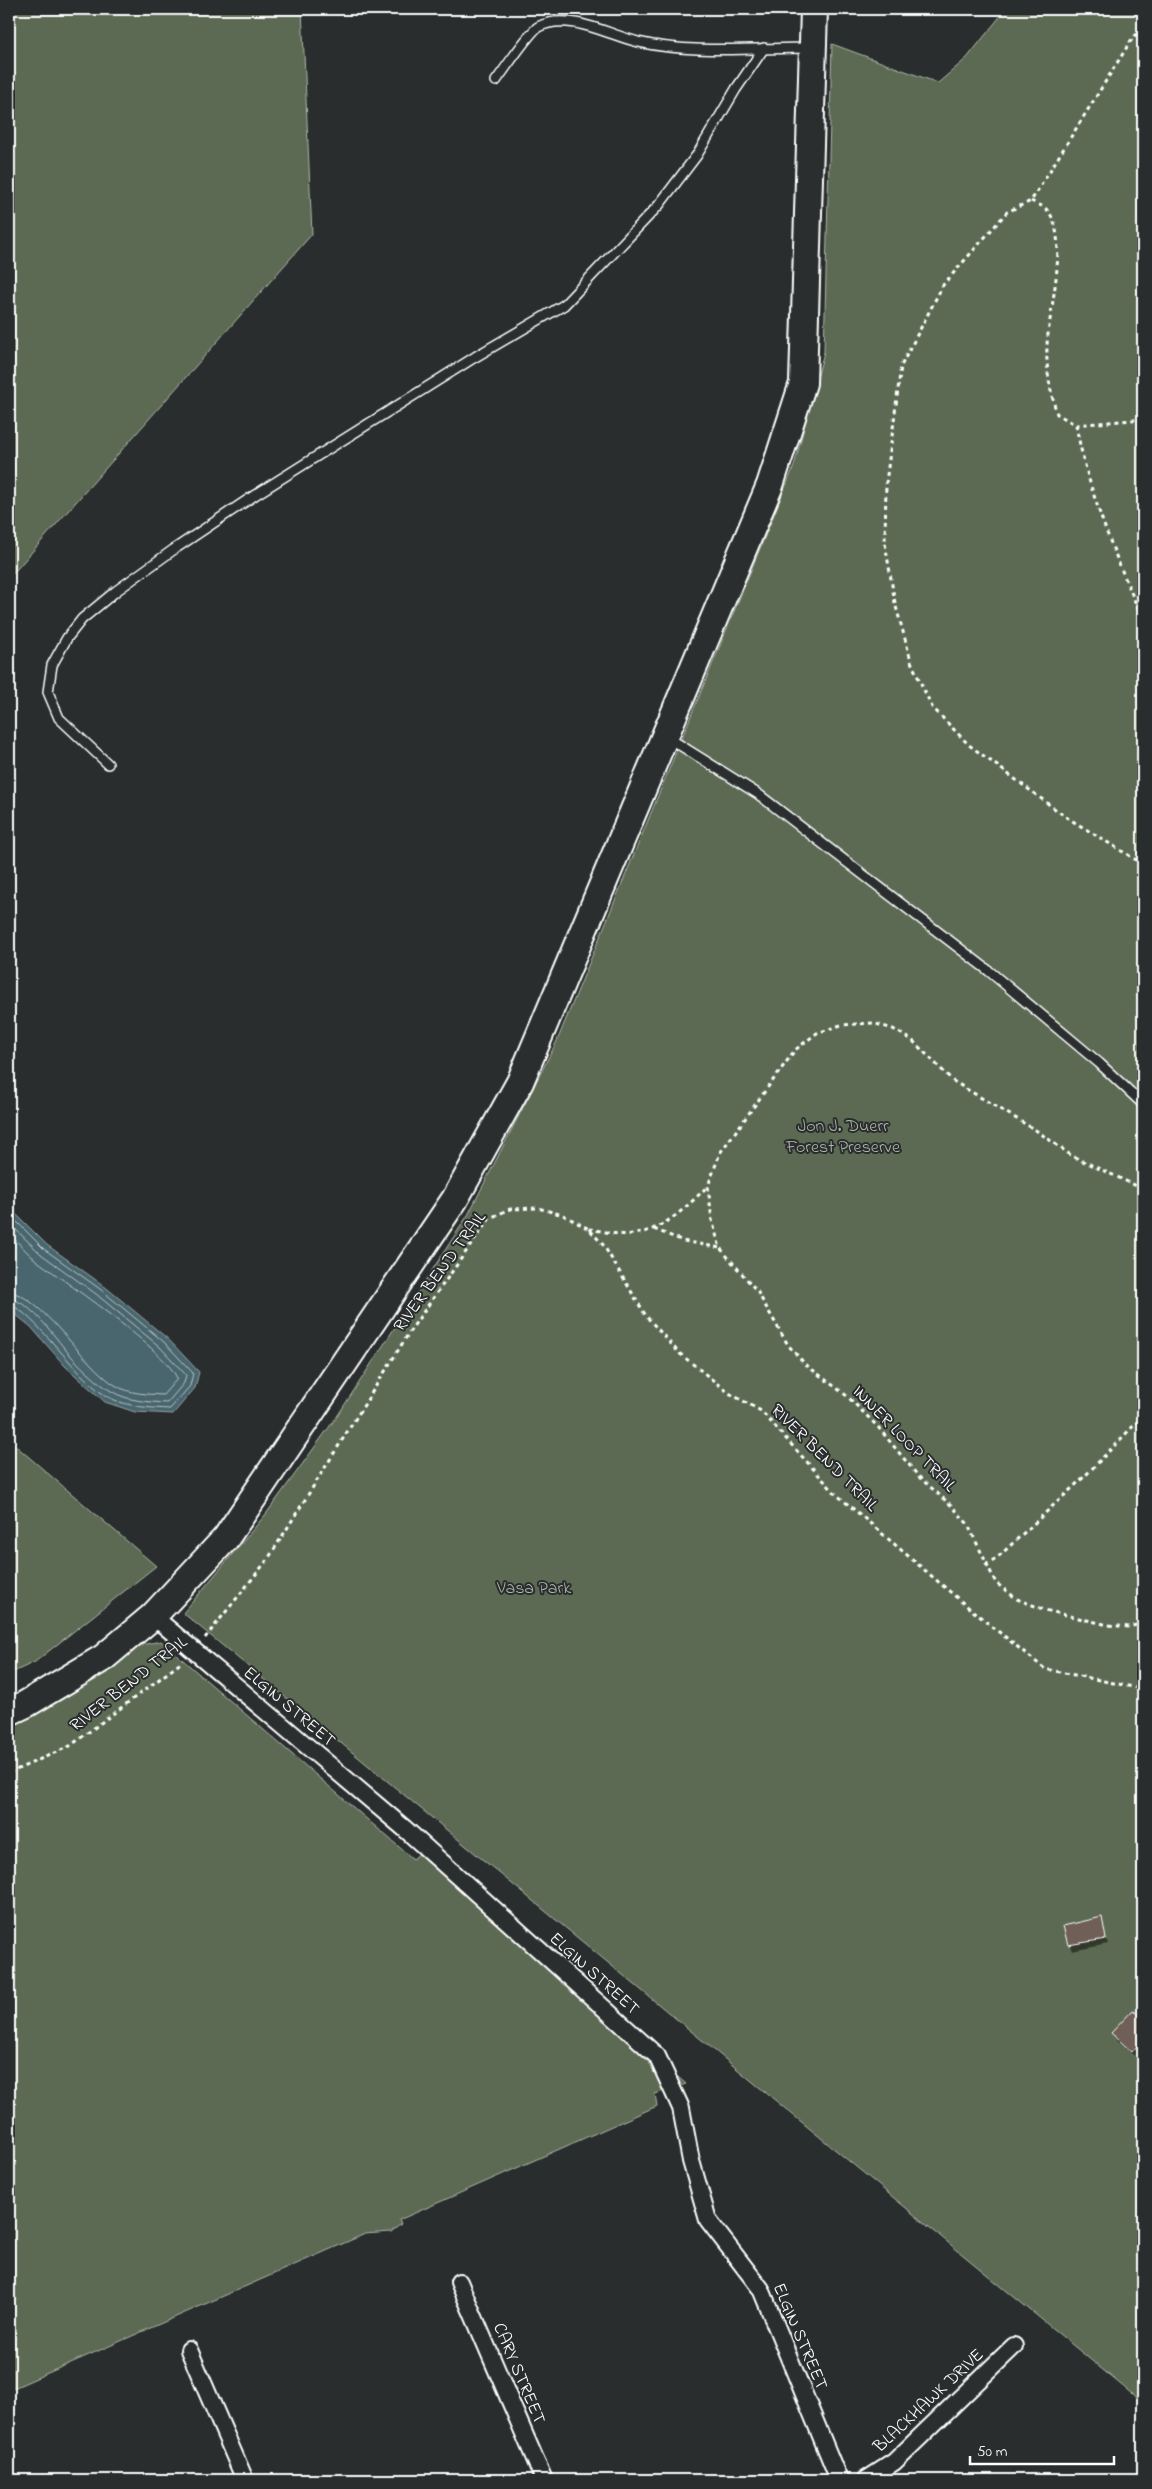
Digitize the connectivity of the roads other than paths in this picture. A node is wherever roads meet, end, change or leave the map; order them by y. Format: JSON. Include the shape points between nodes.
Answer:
{"nodes":[{"id":1,"x":814,"y":9,"type":"edge"},
{"id":2,"x":764,"y":48,"type":"junction"},
{"id":3,"x":812,"y":48,"type":"junction"},
{"id":4,"x":496,"y":81,"type":"dead end"},
{"id":5,"x":666,"y":736,"type":"junction"},
{"id":6,"x":108,"y":764,"type":"dead end"},
{"id":7,"x":1143,"y":1104,"type":"edge"},
{"id":8,"x":154,"y":1616,"type":"junction"},
{"id":9,"x":9,"y":1712,"type":"edge"},
{"id":10,"x":458,"y":2282,"type":"dead end"},
{"id":11,"x":1014,"y":2346,"type":"dead end"},
{"id":12,"x":189,"y":2350,"type":"dead end"},
{"id":13,"x":245,"y":2480,"type":"edge"},
{"id":14,"x":544,"y":2480,"type":"edge"},
{"id":15,"x":839,"y":2480,"type":"edge"},
{"id":16,"x":866,"y":2480,"type":"edge"}],
"edges":[{"from":1,"to":3,"type":"main road"},
{"from":2,"to":3,"type":"lane"},
{"from":2,"to":4,"type":"lane","via":[[680,48],[638,42],[599,28],[557,21],[537,28]]},
{"from":2,"to":6,"type":"lane","via":[[736,89],[698,156],[659,205],[564,305],[255,495],[172,550],[82,620],[52,665],[48,692],[59,718]]},
{"from":3,"to":5,"type":"main road","via":[[803,383],[770,485]]},
{"from":5,"to":7,"type":"lane","via":[[758,794],[974,960],[1099,1063]]},
{"from":5,"to":8,"type":"main road","via":[[520,1082],[456,1199],[226,1538]]},
{"from":8,"to":9,"type":"main road","via":[[103,1658]]},
{"from":8,"to":15,"type":"street","name":"ELGIN STREET","via":[[404,1828],[657,2056],[681,2108],[708,2220],[761,2289]]},
{"from":10,"to":14,"type":"street","name":"CARY STREET"},
{"from":11,"to":16,"type":"street","name":"BLACKHAWK DRIVE","via":[[894,2462]]},
{"from":12,"to":13,"type":"street"}]}
